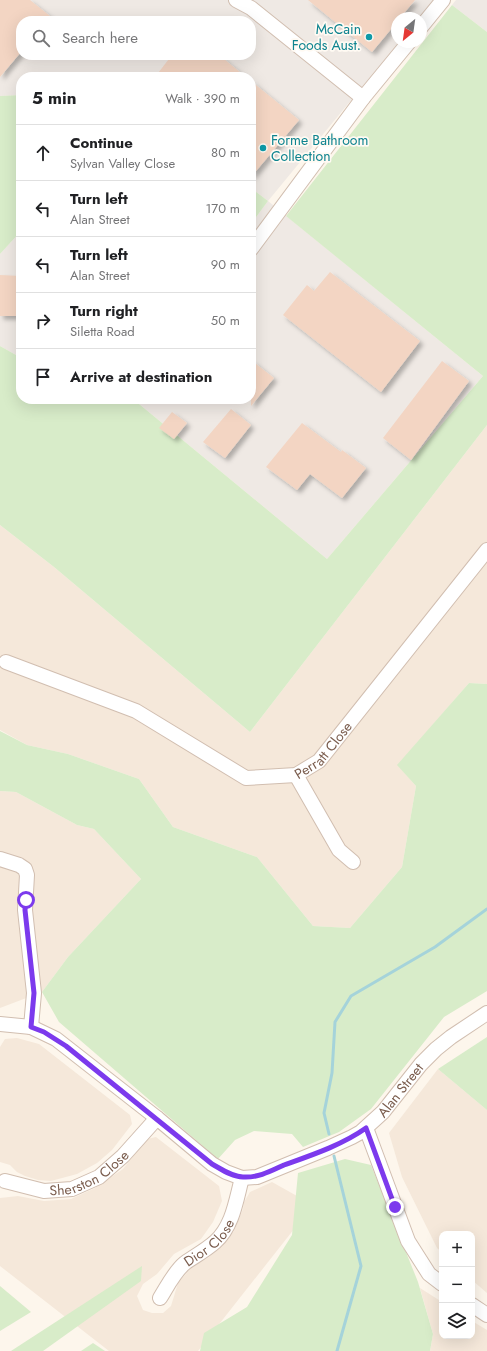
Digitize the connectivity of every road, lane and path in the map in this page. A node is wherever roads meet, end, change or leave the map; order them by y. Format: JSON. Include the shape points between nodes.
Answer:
{"nodes":[{"id":1,"x":236,"y":0,"type":"edge"},
{"id":2,"x":443,"y":0,"type":"edge"},
{"id":3,"x":427,"y":20,"type":"edge"},
{"id":4,"x":404,"y":48,"type":"edge"},
{"id":5,"x":363,"y":98,"type":"junction"},
{"id":6,"x":256,"y":242,"type":"edge"},
{"id":7,"x":487,"y":550,"type":"edge"},
{"id":8,"x":6,"y":662,"type":"dead end"},
{"id":9,"x":296,"y":775,"type":"junction"},
{"id":10,"x":0,"y":859,"type":"edge"},
{"id":11,"x":353,"y":862,"type":"dead end"},
{"id":12,"x":487,"y":1013,"type":"edge"},
{"id":13,"x":0,"y":1024,"type":"edge"},
{"id":14,"x":31,"y":1027,"type":"junction"},
{"id":15,"x":157,"y":1118,"type":"junction"},
{"id":16,"x":366,"y":1128,"type":"junction"},
{"id":17,"x":242,"y":1178,"type":"junction"},
{"id":18,"x":4,"y":1181,"type":"dead end"},
{"id":19,"x":439,"y":1282,"type":"edge"},
{"id":20,"x":160,"y":1298,"type":"dead end"},
{"id":21,"x":475,"y":1307,"type":"edge"},
{"id":22,"x":487,"y":1315,"type":"edge"}],
"edges":[{"from":1,"to":5,"type":"street","via":[[252,8]]},
{"from":2,"to":3,"type":"street"},
{"from":4,"to":5,"type":"street"},
{"from":5,"to":6,"type":"street"},
{"from":7,"to":9,"type":"street","name":"Perratt Close","via":[[319,761]]},
{"from":8,"to":9,"type":"street","name":"Perratt Close","via":[[136,711],[246,778]]},
{"from":9,"to":11,"type":"street","via":[[339,850]]},
{"from":10,"to":14,"type":"street","via":[[19,865],[28,875],[25,910],[34,993]]},
{"from":12,"to":16,"type":"street","name":"Alan Street","via":[[436,1049],[383,1112]]},
{"from":13,"to":14,"type":"street"},
{"from":14,"to":15,"type":"street","via":[[66,1046]]},
{"from":15,"to":17,"type":"street","via":[[212,1164]]},
{"from":15,"to":18,"type":"street","name":"Sherston Close","via":[[123,1156],[99,1177],[72,1189],[44,1191]]},
{"from":16,"to":17,"type":"street","name":"Alan Street","via":[[328,1148],[257,1176]]},
{"from":16,"to":19,"type":"street","via":[[408,1241],[428,1274]]},
{"from":17,"to":20,"type":"street","name":"Dior Close","via":[[233,1214],[226,1229],[216,1242],[184,1264]]},
{"from":21,"to":22,"type":"street"}]}
